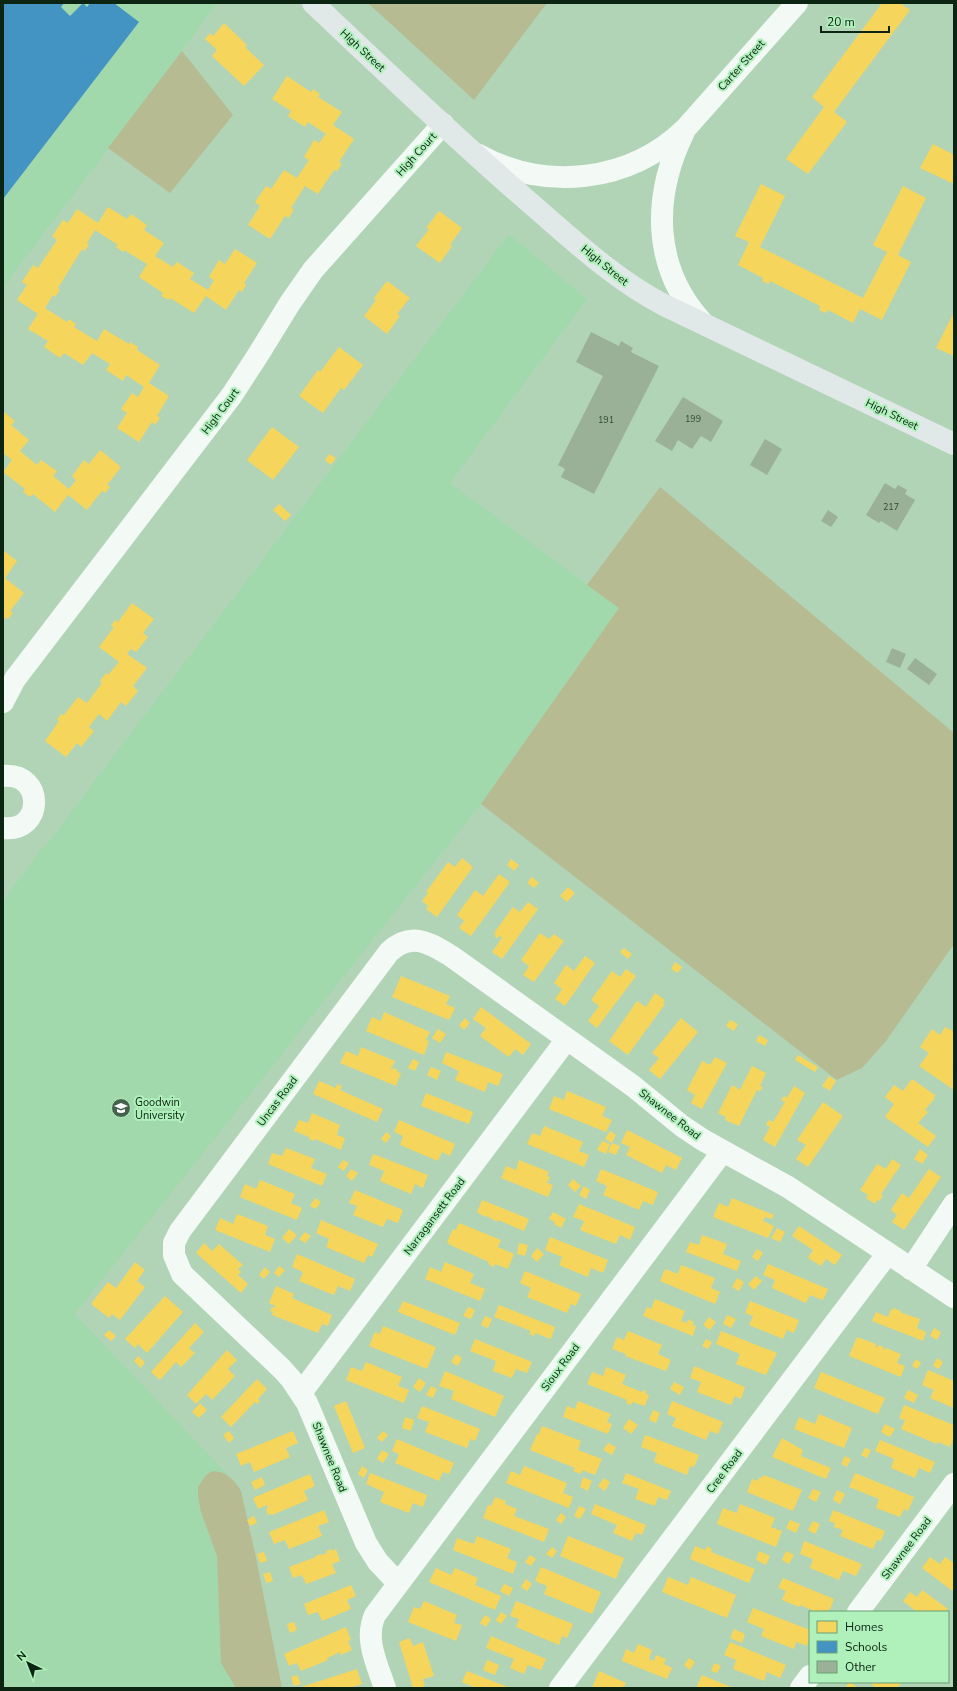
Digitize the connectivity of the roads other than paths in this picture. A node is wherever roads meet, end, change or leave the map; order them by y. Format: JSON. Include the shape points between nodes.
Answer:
{"nodes":[{"id":1,"x":313,"y":3,"type":"edge"},
{"id":2,"x":797,"y":3,"type":"edge"},
{"id":3,"x":443,"y":124,"type":"junction"},
{"id":4,"x":686,"y":128,"type":"junction"},
{"id":5,"x":471,"y":150,"type":"junction"},
{"id":6,"x":703,"y":323,"type":"junction"},
{"id":7,"x":954,"y":444,"type":"edge"},
{"id":8,"x":3,"y":702,"type":"edge"},
{"id":9,"x":3,"y":775,"type":"edge"},
{"id":10,"x":3,"y":828,"type":"edge"},
{"id":11,"x":389,"y":952,"type":"joint"},
{"id":12,"x":567,"y":1039,"type":"junction"},
{"id":13,"x":723,"y":1151,"type":"junction"},
{"id":14,"x":954,"y":1204,"type":"edge"},
{"id":15,"x":888,"y":1253,"type":"junction"},
{"id":16,"x":174,"y":1255,"type":"joint"},
{"id":17,"x":911,"y":1269,"type":"junction"},
{"id":18,"x":954,"y":1297,"type":"edge"},
{"id":19,"x":301,"y":1393,"type":"junction"},
{"id":20,"x":954,"y":1484,"type":"edge"},
{"id":21,"x":398,"y":1583,"type":"junction"},
{"id":22,"x":859,"y":1611,"type":"edge"},
{"id":23,"x":809,"y":1677,"type":"edge"},
{"id":24,"x":385,"y":1688,"type":"edge"},
{"id":25,"x":560,"y":1688,"type":"edge"},
{"id":26,"x":801,"y":1688,"type":"edge"}],
"edges":[{"from":1,"to":3,"type":"main road","name":"High Street"},
{"from":2,"to":4,"type":"street","name":"Carter Street"},
{"from":3,"to":5,"type":"main road","name":"High Street"},
{"from":3,"to":8,"type":"street","name":"High Court","via":[[313,270],[232,395],[15,680]]},
{"from":4,"to":5,"type":"street","name":"Carter Street","via":[[667,145],[642,159],[611,171],[584,177],[554,177],[526,173],[499,165]]},
{"from":4,"to":6,"type":"street","name":"Carter Street","via":[[668,172],[662,197],[664,252],[685,301]]},
{"from":5,"to":6,"type":"main road","name":"High Street","via":[[612,272],[645,295]]},
{"from":6,"to":7,"type":"main road","name":"High Street"},
{"from":9,"to":10,"type":"street","via":[[17,777],[25,782],[32,790],[35,804],[30,818],[23,824],[14,828]]},
{"from":11,"to":12,"type":"street","name":"Shawnee Road","via":[[408,941],[427,942],[451,956]]},
{"from":11,"to":16,"type":"street","name":"Uncas Road","via":[[180,1231],[174,1243]]},
{"from":12,"to":13,"type":"street","name":"Shawnee Road","via":[[633,1086],[682,1126]]},
{"from":12,"to":19,"type":"street","name":"Narragansett Road"},
{"from":13,"to":15,"type":"street","name":"Shawnee Road","via":[[788,1187]]},
{"from":13,"to":21,"type":"street","name":"Sioux Road"},
{"from":14,"to":17,"type":"street"},
{"from":15,"to":17,"type":"street","name":"Shawnee Road"},
{"from":15,"to":25,"type":"street","name":"Cree Road"},
{"from":16,"to":19,"type":"street","name":"Shawnee Road","via":[[178,1267],[188,1281],[282,1369]]},
{"from":17,"to":18,"type":"street","name":"Shawnee Road"},
{"from":19,"to":21,"type":"street","name":"Shawnee Road","via":[[366,1543],[378,1562]]},
{"from":20,"to":22,"type":"street","name":"Shawnee Road"},
{"from":21,"to":24,"type":"street","via":[[375,1615],[370,1630],[373,1650]]},
{"from":23,"to":26,"type":"street"}]}
